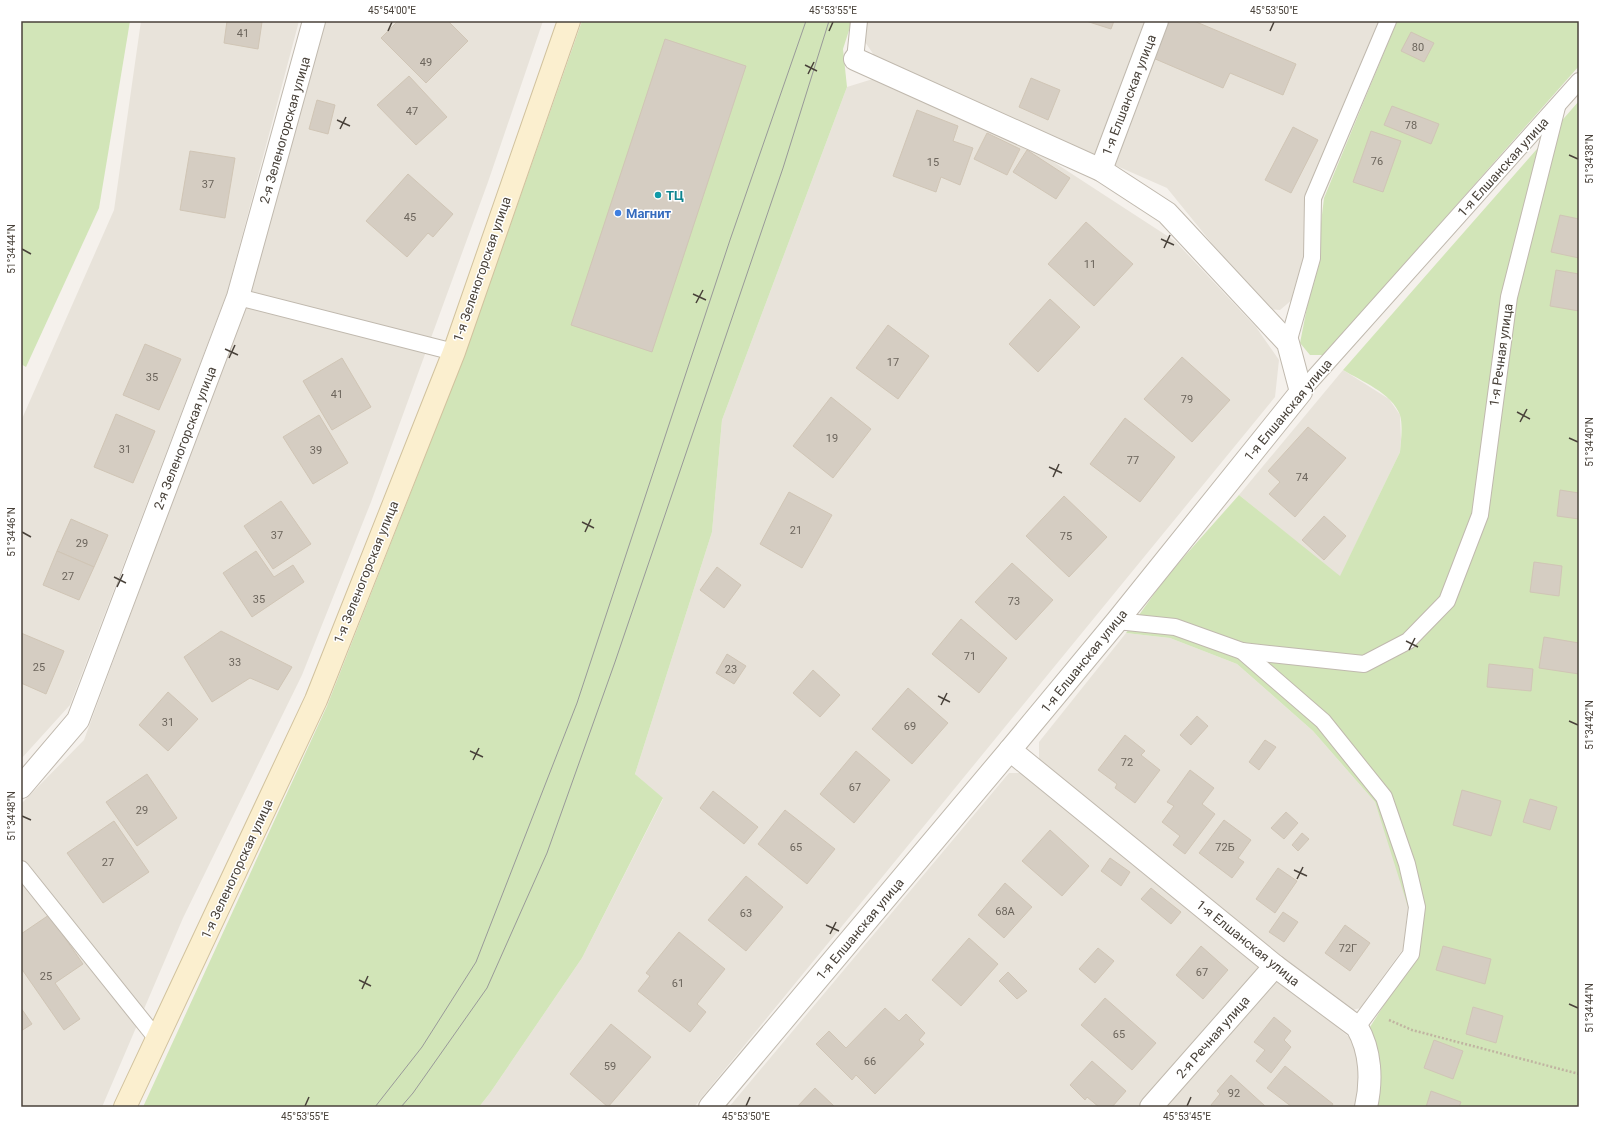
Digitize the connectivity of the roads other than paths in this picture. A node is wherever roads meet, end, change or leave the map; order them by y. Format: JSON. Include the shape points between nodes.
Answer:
{"nodes":[{"id":1,"x":314,"y":21,"type":"edge"},
{"id":2,"x":569,"y":21,"type":"edge"},
{"id":3,"x":859,"y":21,"type":"edge"},
{"id":4,"x":1157,"y":21,"type":"edge"},
{"id":5,"x":1388,"y":21,"type":"edge"},
{"id":6,"x":855,"y":59,"type":"joint"},
{"id":7,"x":1579,"y":81,"type":"edge"},
{"id":8,"x":1557,"y":107,"type":"junction"},
{"id":9,"x":1101,"y":170,"type":"junction"},
{"id":10,"x":238,"y":297,"type":"junction"},
{"id":11,"x":1288,"y":343,"type":"junction"},
{"id":12,"x":454,"y":352,"type":"junction"},
{"id":13,"x":1301,"y":392,"type":"junction"},
{"id":14,"x":1117,"y":621,"type":"junction"},
{"id":15,"x":1242,"y":651,"type":"junction"},
{"id":16,"x":1010,"y":750,"type":"junction"},
{"id":17,"x":21,"y":787,"type":"edge"},
{"id":18,"x":21,"y":869,"type":"edge"},
{"id":19,"x":1275,"y":966,"type":"junction"},
{"id":20,"x":1362,"y":1019,"type":"junction"},
{"id":21,"x":157,"y":1040,"type":"junction"},
{"id":22,"x":126,"y":1107,"type":"edge"},
{"id":23,"x":710,"y":1107,"type":"edge"},
{"id":24,"x":1151,"y":1107,"type":"edge"},
{"id":25,"x":1366,"y":1107,"type":"edge"}],
"edges":[{"from":1,"to":10,"type":"street","name":"2-я Зеленогорская улица"},
{"from":2,"to":12,"type":"main road","name":"1-я Зеленогорская улица"},
{"from":3,"to":6,"type":"lane"},
{"from":4,"to":9,"type":"street","name":"1-я Елшанская улица"},
{"from":5,"to":11,"type":"lane","via":[[1313,198],[1312,258]]},
{"from":6,"to":9,"type":"street"},
{"from":7,"to":8,"type":"lane","name":"1-я Елшанская улица"},
{"from":8,"to":13,"type":"lane","name":"1-я Елшанская улица"},
{"from":8,"to":15,"type":"lane","name":"1-я Речная улица","via":[[1509,297],[1480,515],[1447,601],[1408,641],[1364,664]]},
{"from":9,"to":11,"type":"street","via":[[1167,213]]},
{"from":10,"to":12,"type":"lane"},
{"from":10,"to":17,"type":"street","name":"2-я Зеленогорская улица","via":[[78,720]]},
{"from":11,"to":13,"type":"street"},
{"from":12,"to":21,"type":"main road","name":"1-я Зеленогорская улица","via":[[316,700]]},
{"from":13,"to":14,"type":"street","name":"1-я Елшанская улица"},
{"from":14,"to":15,"type":"lane","via":[[1175,627]]},
{"from":14,"to":16,"type":"street","name":"1-я Елшанская улица"},
{"from":15,"to":20,"type":"lane","via":[[1323,721],[1384,797],[1408,864],[1416,907],[1411,954]]},
{"from":16,"to":19,"type":"street","name":"1-я Елшанская улица"},
{"from":16,"to":23,"type":"street","name":"1-я Елшанская улица"},
{"from":18,"to":21,"type":"lane"},
{"from":19,"to":20,"type":"street","name":"1-я Елшанская улица"},
{"from":19,"to":24,"type":"street","name":"2-я Речная улица"},
{"from":20,"to":25,"type":"street","via":[[1362,1035],[1371,1073]]},
{"from":21,"to":22,"type":"main road","name":"1-я Зеленогорская улица"}]}
